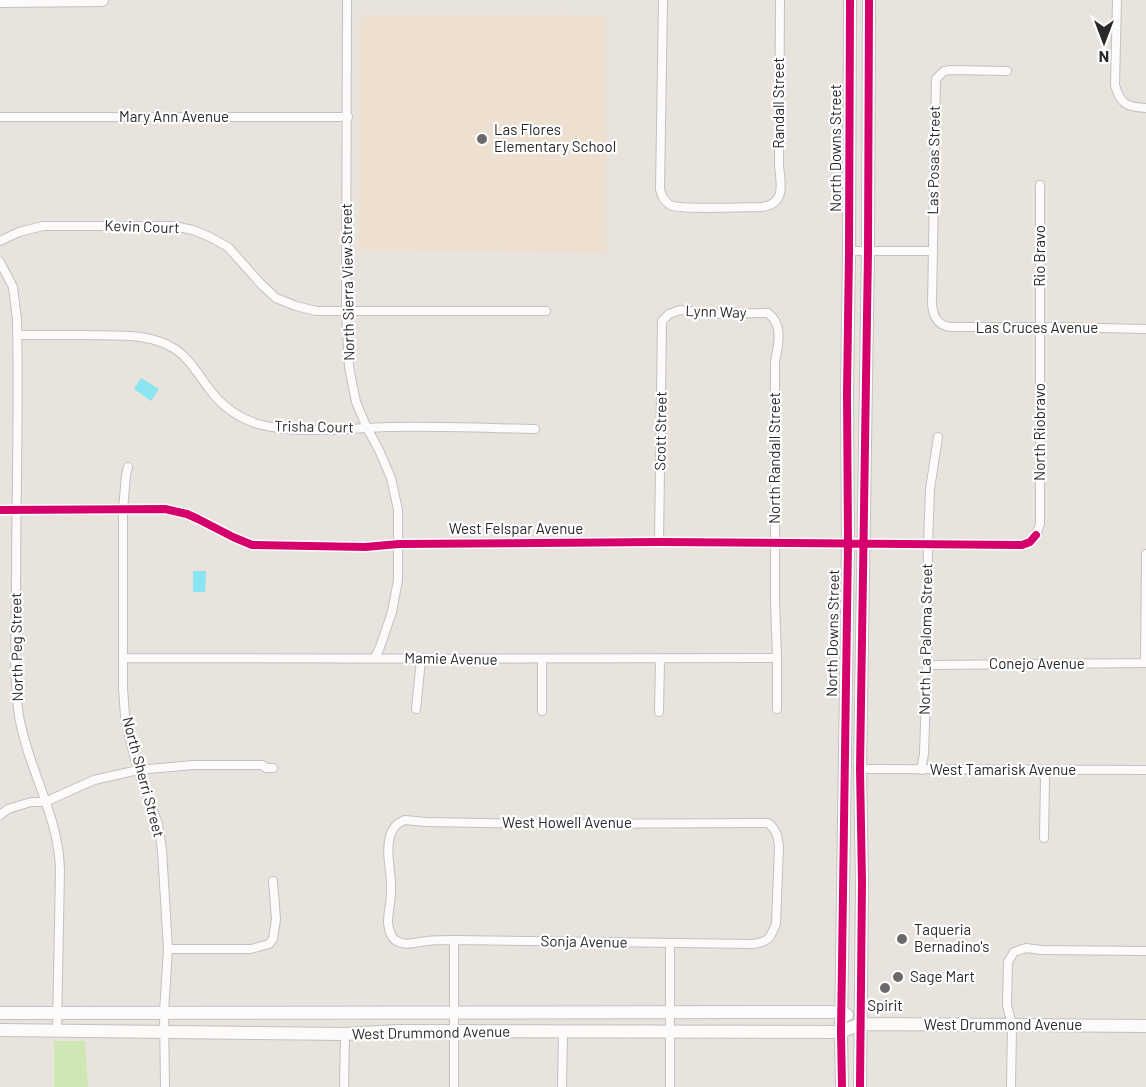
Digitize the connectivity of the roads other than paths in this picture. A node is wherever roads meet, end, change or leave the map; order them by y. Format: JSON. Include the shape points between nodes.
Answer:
{"nodes":[{"id":1,"x":102,"y":0,"type":"edge"},
{"id":2,"x":347,"y":0,"type":"edge"},
{"id":3,"x":663,"y":0,"type":"edge"},
{"id":4,"x":780,"y":0,"type":"edge"},
{"id":5,"x":850,"y":0,"type":"edge"},
{"id":6,"x":869,"y":0,"type":"edge"},
{"id":7,"x":1117,"y":0,"type":"edge"},
{"id":8,"x":0,"y":1,"type":"edge"},
{"id":9,"x":1007,"y":71,"type":"dead end"},
{"id":10,"x":1146,"y":108,"type":"edge"},
{"id":11,"x":0,"y":117,"type":"edge"},
{"id":12,"x":348,"y":117,"type":"junction"},
{"id":13,"x":1040,"y":185,"type":"dead end"},
{"id":14,"x":0,"y":241,"type":"edge"},
{"id":15,"x":849,"y":251,"type":"junction"},
{"id":16,"x":868,"y":251,"type":"junction"},
{"id":17,"x":933,"y":251,"type":"junction"},
{"id":18,"x":0,"y":262,"type":"edge"},
{"id":19,"x":346,"y":311,"type":"junction"},
{"id":20,"x":546,"y":312,"type":"dead end"},
{"id":21,"x":934,"y":314,"type":"joint"},
{"id":22,"x":773,"y":317,"type":"joint"},
{"id":23,"x":662,"y":321,"type":"joint"},
{"id":24,"x":1040,"y":328,"type":"junction"},
{"id":25,"x":1146,"y":328,"type":"edge"},
{"id":26,"x":17,"y":334,"type":"junction"},
{"id":27,"x":367,"y":428,"type":"junction"},
{"id":28,"x":535,"y":429,"type":"dead end"},
{"id":29,"x":938,"y":437,"type":"dead end"},
{"id":30,"x":128,"y":467,"type":"dead end"},
{"id":31,"x":0,"y":510,"type":"edge"},
{"id":32,"x":16,"y":510,"type":"junction"},
{"id":33,"x":123,"y":510,"type":"junction"},
{"id":34,"x":1036,"y":535,"type":"joint"},
{"id":35,"x":659,"y":542,"type":"junction"},
{"id":36,"x":776,"y":543,"type":"junction"},
{"id":37,"x":399,"y":544,"type":"junction"},
{"id":38,"x":848,"y":544,"type":"junction"},
{"id":39,"x":863,"y":544,"type":"junction"},
{"id":40,"x":928,"y":544,"type":"junction"},
{"id":41,"x":1146,"y":554,"type":"edge"},
{"id":42,"x":124,"y":658,"type":"junction"},
{"id":43,"x":375,"y":658,"type":"junction"},
{"id":44,"x":777,"y":658,"type":"junction"},
{"id":45,"x":421,"y":660,"type":"junction"},
{"id":46,"x":542,"y":660,"type":"junction"},
{"id":47,"x":660,"y":660,"type":"junction"},
{"id":48,"x":1146,"y":663,"type":"edge"},
{"id":49,"x":927,"y":665,"type":"junction"},
{"id":50,"x":777,"y":709,"type":"dead end"},
{"id":51,"x":416,"y":710,"type":"dead end"},
{"id":52,"x":542,"y":711,"type":"dead end"},
{"id":53,"x":659,"y":712,"type":"dead end"},
{"id":54,"x":273,"y":768,"type":"dead end"},
{"id":55,"x":138,"y":770,"type":"junction"},
{"id":56,"x":860,"y":770,"type":"junction"},
{"id":57,"x":921,"y":770,"type":"junction"},
{"id":58,"x":1146,"y":770,"type":"edge"},
{"id":59,"x":1042,"y":771,"type":"junction"},
{"id":60,"x":45,"y":802,"type":"junction"},
{"id":61,"x":0,"y":815,"type":"edge"},
{"id":62,"x":1044,"y":838,"type":"dead end"},
{"id":63,"x":273,"y":881,"type":"dead end"},
{"id":64,"x":768,"y":939,"type":"joint"},
{"id":65,"x":454,"y":940,"type":"junction"},
{"id":66,"x":399,"y":942,"type":"joint"},
{"id":67,"x":670,"y":943,"type":"junction"},
{"id":68,"x":168,"y":949,"type":"junction"},
{"id":69,"x":1146,"y":951,"type":"edge"},
{"id":70,"x":165,"y":1012,"type":"junction"},
{"id":71,"x":842,"y":1012,"type":"junction"},
{"id":72,"x":0,"y":1013,"type":"edge"},
{"id":73,"x":58,"y":1013,"type":"junction"},
{"id":74,"x":455,"y":1013,"type":"junction"},
{"id":75,"x":670,"y":1013,"type":"junction"},
{"id":76,"x":860,"y":1024,"type":"junction"},
{"id":77,"x":1012,"y":1025,"type":"junction"},
{"id":78,"x":1146,"y":1026,"type":"edge"},
{"id":79,"x":0,"y":1030,"type":"edge"},
{"id":80,"x":57,"y":1030,"type":"junction"},
{"id":81,"x":165,"y":1031,"type":"junction"},
{"id":82,"x":454,"y":1031,"type":"junction"},
{"id":83,"x":562,"y":1032,"type":"junction"},
{"id":84,"x":670,"y":1032,"type":"junction"},
{"id":85,"x":841,"y":1032,"type":"junction"},
{"id":86,"x":345,"y":1034,"type":"junction"},
{"id":87,"x":165,"y":1087,"type":"edge"},
{"id":88,"x":344,"y":1087,"type":"edge"},
{"id":89,"x":454,"y":1087,"type":"edge"},
{"id":90,"x":562,"y":1087,"type":"edge"},
{"id":91,"x":670,"y":1087,"type":"edge"},
{"id":92,"x":842,"y":1087,"type":"edge"},
{"id":93,"x":860,"y":1087,"type":"edge"},
{"id":94,"x":1011,"y":1087,"type":"edge"}],
"edges":[{"from":1,"to":8,"type":"main road"},
{"from":2,"to":12,"type":"street","name":"North Sierra View Street"},
{"from":3,"to":4,"type":"street","name":"Randall Street","via":[[660,189],[669,204],[689,208],[768,207],[779,197]]},
{"from":5,"to":15,"type":"main road","name":"North Downs Street"},
{"from":6,"to":16,"type":"main road","name":"North Downs Street"},
{"from":7,"to":10,"type":"street","via":[[1115,85],[1124,103]]},
{"from":9,"to":17,"type":"street","name":"Las Posas Street","via":[[951,70],[936,79]]},
{"from":11,"to":12,"type":"street","name":"Mary Ann Avenue"},
{"from":12,"to":19,"type":"street","name":"North Sierra View Street"},
{"from":13,"to":24,"type":"street","name":"Rio Bravo"},
{"from":14,"to":19,"type":"street","name":"Kevin Court","via":[[44,226],[174,226],[201,233],[228,247],[276,298],[316,311]]},
{"from":15,"to":16,"type":"street"},
{"from":15,"to":38,"type":"main road","name":"North Downs Street"},
{"from":16,"to":17,"type":"street"},
{"from":16,"to":39,"type":"main road","name":"North Downs Street"},
{"from":17,"to":21,"type":"street","name":"Las Posas Street"},
{"from":18,"to":26,"type":"street","name":"North Peg Street","via":[[13,288]]},
{"from":19,"to":20,"type":"street","name":"Kevin Court"},
{"from":19,"to":27,"type":"street","name":"North Sierra View Street","via":[[350,374]]},
{"from":21,"to":24,"type":"street","name":"Las Cruces Avenue","via":[[941,324],[950,327]]},
{"from":22,"to":23,"type":"street","name":"Lynn Way","via":[[768,313],[680,310]]},
{"from":22,"to":36,"type":"street","name":"North Randall Street","via":[[779,336],[775,362]]},
{"from":23,"to":35,"type":"street","name":"Scott Street"},
{"from":24,"to":25,"type":"street","name":"Las Cruces Avenue"},
{"from":24,"to":34,"type":"street","name":"North Riobravo","via":[[1040,524]]},
{"from":26,"to":27,"type":"street","name":"Trisha Court","via":[[119,335],[157,341],[189,361],[214,395],[240,417],[275,428]]},
{"from":26,"to":32,"type":"street","name":"North Peg Street"},
{"from":27,"to":28,"type":"street","name":"Trisha Court"},
{"from":27,"to":37,"type":"street","name":"North Sierra View Street","via":[[391,478],[398,510]]},
{"from":29,"to":40,"type":"street","name":"North La Paloma Street","via":[[930,489]]},
{"from":30,"to":33,"type":"street","name":"North Sherri Street"},
{"from":31,"to":32,"type":"street","name":"West Felspar Avenue"},
{"from":32,"to":33,"type":"street","name":"West Felspar Avenue"},
{"from":32,"to":60,"type":"street","name":"North Peg Street","via":[[19,716]]},
{"from":33,"to":37,"type":"street","name":"West Felspar Avenue","via":[[165,509],[187,514],[252,545],[365,548]]},
{"from":33,"to":42,"type":"street","name":"North Sherri Street"},
{"from":34,"to":40,"type":"street","name":"West Felspar Avenue","via":[[1022,544]]},
{"from":35,"to":36,"type":"street","name":"West Felspar Avenue"},
{"from":35,"to":37,"type":"street","name":"West Felspar Avenue"},
{"from":36,"to":38,"type":"street","name":"West Felspar Avenue"},
{"from":36,"to":44,"type":"street","name":"North Randall Street"},
{"from":37,"to":43,"type":"street","name":"North Sierra View Street","via":[[392,612]]},
{"from":38,"to":39,"type":"street","name":"West Felspar Avenue"},
{"from":38,"to":71,"type":"main road","name":"North Downs Street"},
{"from":39,"to":40,"type":"street","name":"West Felspar Avenue"},
{"from":39,"to":56,"type":"main road","name":"North Downs Street"},
{"from":40,"to":49,"type":"street","name":"North La Paloma Street"},
{"from":41,"to":48,"type":"street"},
{"from":42,"to":43,"type":"street","name":"Mamie Avenue"},
{"from":42,"to":55,"type":"street","name":"North Sherri Street","via":[[125,716]]},
{"from":43,"to":45,"type":"street","name":"Mamie Avenue"},
{"from":44,"to":47,"type":"street","name":"Mamie Avenue"},
{"from":44,"to":50,"type":"street","name":"North Randall Street"},
{"from":45,"to":46,"type":"street","name":"Mamie Avenue"},
{"from":45,"to":51,"type":"street"},
{"from":46,"to":47,"type":"street","name":"Mamie Avenue"},
{"from":46,"to":52,"type":"street"},
{"from":47,"to":53,"type":"street"},
{"from":48,"to":49,"type":"street","name":"Conejo Avenue"},
{"from":49,"to":57,"type":"street","name":"North La Paloma Street"},
{"from":54,"to":55,"type":"street","via":[[193,765]]},
{"from":55,"to":60,"type":"street","via":[[94,780]]},
{"from":55,"to":68,"type":"street","name":"North Sherri Street","via":[[158,824]]},
{"from":56,"to":57,"type":"street","name":"West Tamarisk Avenue"},
{"from":56,"to":76,"type":"main road","name":"North Downs Street"},
{"from":57,"to":59,"type":"street","name":"West Tamarisk Avenue"},
{"from":58,"to":59,"type":"street","name":"West Tamarisk Avenue"},
{"from":59,"to":62,"type":"street"},
{"from":60,"to":61,"type":"street","via":[[31,802]]},
{"from":60,"to":73,"type":"street","name":"North Peg Street","via":[[59,858]]},
{"from":63,"to":68,"type":"street","via":[[276,919],[269,944],[252,949]]},
{"from":64,"to":66,"type":"street","name":"West Howell Avenue","via":[[776,924],[779,847],[778,835],[768,823],[405,820],[394,826],[388,847],[388,922],[392,936]]},
{"from":64,"to":67,"type":"street","name":"Sonja Avenue","via":[[753,944]]},
{"from":65,"to":66,"type":"street","name":"Sonja Avenue"},
{"from":65,"to":67,"type":"street","name":"Sonja Avenue"},
{"from":65,"to":74,"type":"street"},
{"from":67,"to":75,"type":"street"},
{"from":68,"to":70,"type":"street","name":"North Sherri Street"},
{"from":69,"to":77,"type":"street","via":[[1026,948],[1014,952],[1008,962],[1007,1005]]},
{"from":70,"to":73,"type":"main road"},
{"from":70,"to":74,"type":"main road","name":"West Drummond Avenue"},
{"from":70,"to":81,"type":"street","name":"North Sherri Street"},
{"from":71,"to":75,"type":"main road","name":"West Drummond Avenue"},
{"from":71,"to":76,"type":"main road"},
{"from":71,"to":85,"type":"main road","name":"North Downs Street"},
{"from":72,"to":73,"type":"main road"},
{"from":73,"to":80,"type":"street","name":"North Peg Street"},
{"from":74,"to":75,"type":"main road","name":"West Drummond Avenue"},
{"from":74,"to":82,"type":"street"},
{"from":75,"to":84,"type":"street"},
{"from":76,"to":77,"type":"main road","name":"West Drummond Avenue"},
{"from":76,"to":85,"type":"main road","name":"West Drummond Avenue"},
{"from":76,"to":93,"type":"main road","name":"North Downs Street"},
{"from":77,"to":78,"type":"main road","name":"West Drummond Avenue"},
{"from":77,"to":94,"type":"street"},
{"from":79,"to":80,"type":"main road","name":"West Drummond Avenue"},
{"from":80,"to":81,"type":"main road","name":"West Drummond Avenue"},
{"from":81,"to":86,"type":"main road","name":"West Drummond Avenue"},
{"from":81,"to":87,"type":"street","name":"North Sherri Street"},
{"from":82,"to":83,"type":"main road","name":"West Drummond Avenue"},
{"from":82,"to":86,"type":"main road","name":"West Drummond Avenue"},
{"from":82,"to":89,"type":"street"},
{"from":83,"to":84,"type":"main road","name":"West Drummond Avenue"},
{"from":83,"to":90,"type":"street"},
{"from":84,"to":85,"type":"main road","name":"West Drummond Avenue"},
{"from":84,"to":91,"type":"street"},
{"from":85,"to":92,"type":"main road","name":"North Downs Street"},
{"from":86,"to":88,"type":"street"}]}
